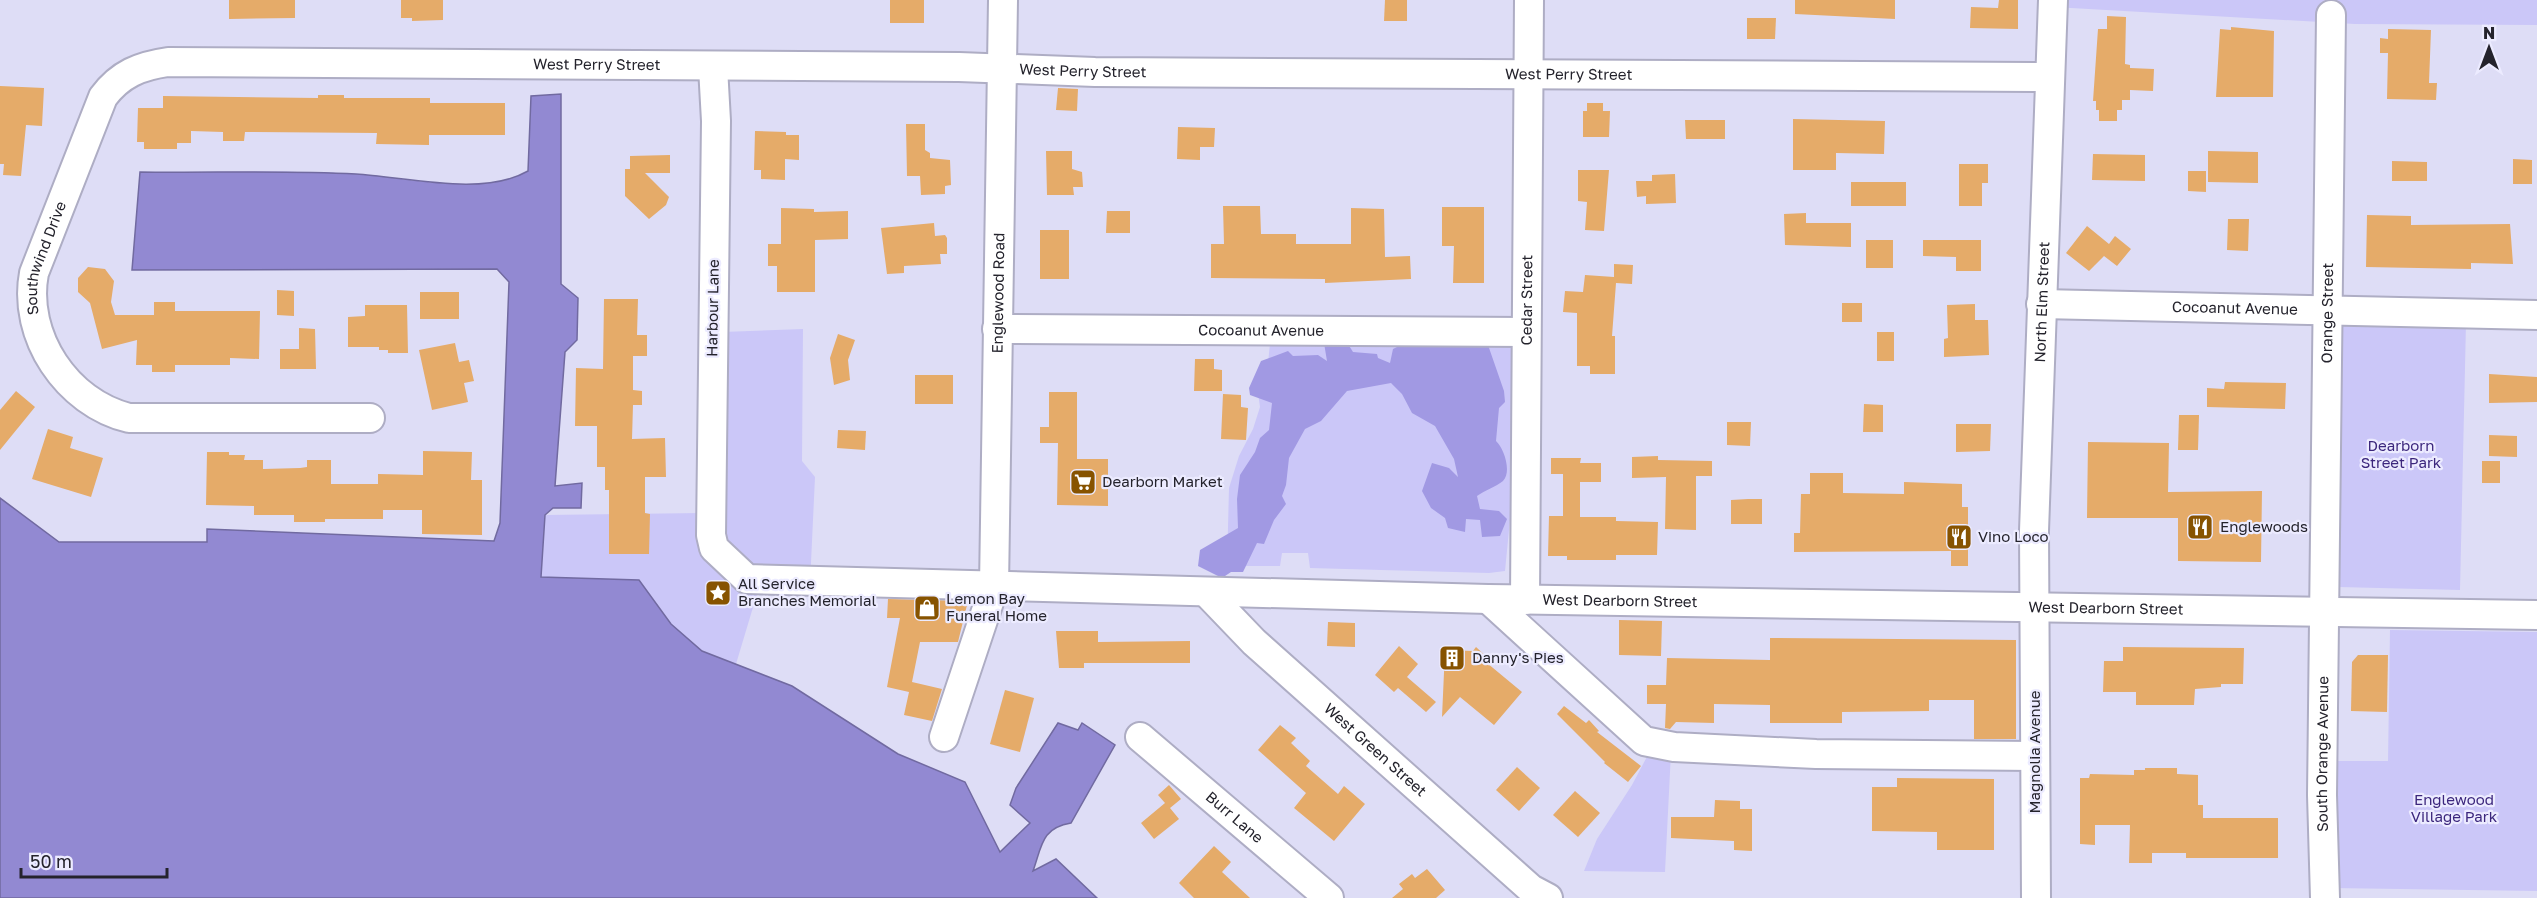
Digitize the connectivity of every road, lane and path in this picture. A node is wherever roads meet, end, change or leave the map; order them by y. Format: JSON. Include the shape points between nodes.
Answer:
{"nodes":[{"id":1,"x":1004,"y":0,"type":"edge"},
{"id":2,"x":1529,"y":0,"type":"edge"},
{"id":3,"x":2053,"y":0,"type":"edge"},
{"id":4,"x":2331,"y":15,"type":"dead end"},
{"id":5,"x":713,"y":67,"type":"junction"},
{"id":6,"x":1003,"y":69,"type":"junction"},
{"id":7,"x":1528,"y":73,"type":"junction"},
{"id":8,"x":121,"y":77,"type":"joint"},
{"id":9,"x":2049,"y":77,"type":"junction"},
{"id":10,"x":2041,"y":304,"type":"junction"},
{"id":11,"x":2328,"y":311,"type":"junction"},
{"id":12,"x":2537,"y":315,"type":"edge"},
{"id":13,"x":997,"y":329,"type":"junction"},
{"id":14,"x":1526,"y":332,"type":"junction"},
{"id":15,"x":370,"y":418,"type":"dead end"},
{"id":16,"x":714,"y":548,"type":"joint"},
{"id":17,"x":994,"y":587,"type":"junction"},
{"id":18,"x":1207,"y":593,"type":"junction"},
{"id":19,"x":1488,"y":599,"type":"junction"},
{"id":20,"x":1525,"y":600,"type":"junction"},
{"id":21,"x":2035,"y":606,"type":"junction"},
{"id":22,"x":2324,"y":611,"type":"junction"},
{"id":23,"x":2537,"y":615,"type":"edge"},
{"id":24,"x":944,"y":737,"type":"dead end"},
{"id":25,"x":1140,"y":737,"type":"dead end"},
{"id":26,"x":2035,"y":756,"type":"junction"},
{"id":27,"x":1533,"y":895,"type":"edge"},
{"id":28,"x":1329,"y":898,"type":"edge"},
{"id":29,"x":2036,"y":898,"type":"edge"},
{"id":30,"x":2325,"y":898,"type":"edge"}],
"edges":[{"from":1,"to":6,"type":"street","name":"Englewood Road"},
{"from":2,"to":7,"type":"street","name":"Cedar Street"},
{"from":3,"to":9,"type":"street","name":"North Elm Street"},
{"from":4,"to":11,"type":"street","name":"Orange Street"},
{"from":5,"to":6,"type":"street","name":"West Perry Street"},
{"from":5,"to":8,"type":"street","name":"West Perry Street","via":[[168,62],[145,65]]},
{"from":5,"to":16,"type":"street","name":"Harbour Lane"},
{"from":6,"to":7,"type":"street","name":"West Perry Street"},
{"from":6,"to":13,"type":"street","name":"Englewood Road"},
{"from":7,"to":9,"type":"street","name":"West Perry Street"},
{"from":7,"to":14,"type":"street","name":"Cedar Street"},
{"from":8,"to":15,"type":"street","name":"Southwind Drive","via":[[103,98],[33,280],[34,322],[67,380],[90,403],[129,418]]},
{"from":9,"to":10,"type":"street","name":"North Elm Street"},
{"from":10,"to":11,"type":"street","name":"Cocoanut Avenue"},
{"from":10,"to":21,"type":"street","name":"North Elm Street"},
{"from":11,"to":12,"type":"street","name":"Cocoanut Avenue"},
{"from":11,"to":22,"type":"street","name":"Orange Street"},
{"from":13,"to":14,"type":"street","name":"Cocoanut Avenue"},
{"from":13,"to":17,"type":"street","name":"Englewood Road"},
{"from":14,"to":20,"type":"street","name":"Cedar Street"},
{"from":16,"to":17,"type":"street","name":"West Dearborn Street","via":[[747,579]]},
{"from":17,"to":18,"type":"street","name":"West Dearborn Street"},
{"from":17,"to":24,"type":"street","name":"Englewood Road"},
{"from":18,"to":19,"type":"street","name":"West Dearborn Street"},
{"from":18,"to":27,"type":"street","name":"West Green Street","via":[[1254,642]]},
{"from":19,"to":20,"type":"street","name":"West Dearborn Street"},
{"from":19,"to":26,"type":"street","via":[[1644,741],[1674,747],[1816,754]]},
{"from":20,"to":21,"type":"street","name":"West Dearborn Street"},
{"from":21,"to":22,"type":"street","name":"West Dearborn Street"},
{"from":21,"to":26,"type":"street","name":"Magnolia Avenue"},
{"from":22,"to":23,"type":"street","name":"West Dearborn Street"},
{"from":22,"to":30,"type":"street","name":"South Orange Avenue"},
{"from":25,"to":28,"type":"street","name":"Burr Lane"},
{"from":26,"to":29,"type":"street","name":"Magnolia Avenue"}]}
